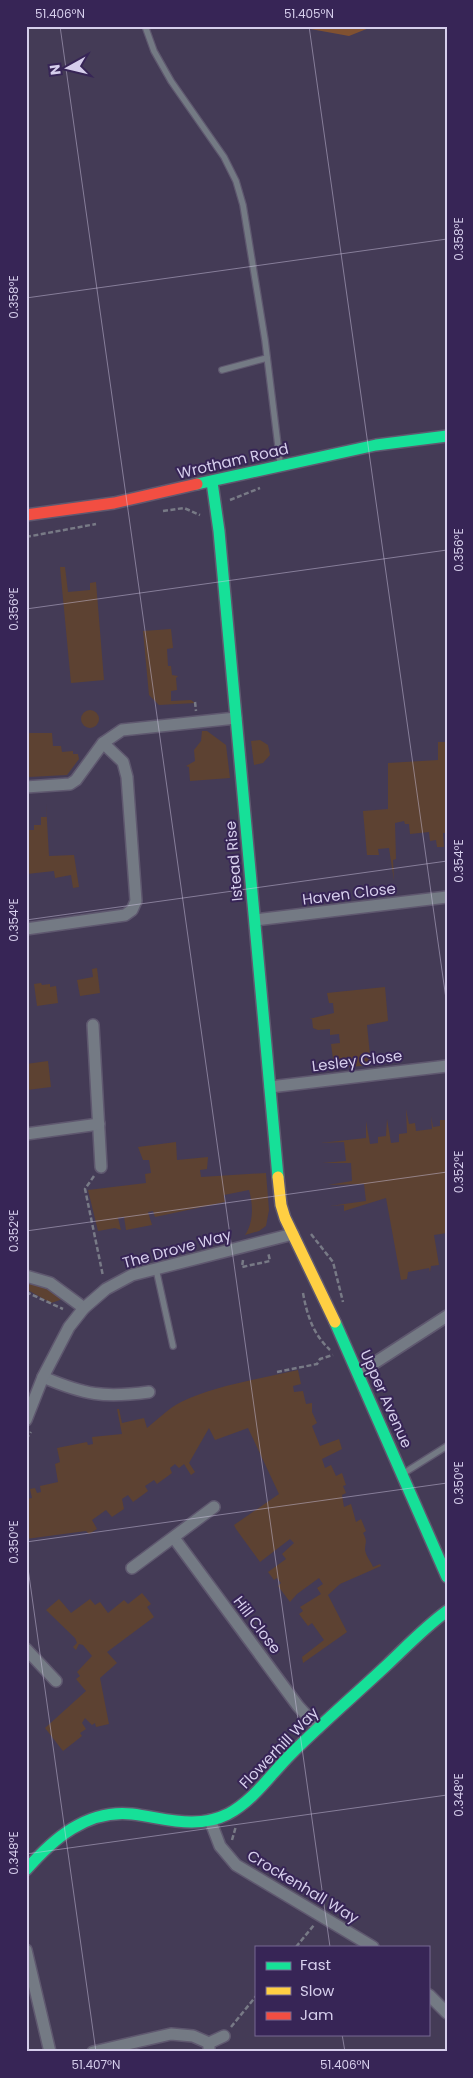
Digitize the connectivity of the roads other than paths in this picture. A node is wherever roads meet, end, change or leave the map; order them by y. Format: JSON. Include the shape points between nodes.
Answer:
{"nodes":[{"id":1,"x":145,"y":26,"type":"edge"},
{"id":2,"x":267,"y":358,"type":"junction"},
{"id":3,"x":222,"y":370,"type":"dead end"},
{"id":4,"x":447,"y":436,"type":"edge"},
{"id":5,"x":281,"y":466,"type":"junction"},
{"id":6,"x":212,"y":482,"type":"junction"},
{"id":7,"x":26,"y":515,"type":"edge"},
{"id":8,"x":236,"y":718,"type":"junction"},
{"id":9,"x":103,"y":744,"type":"junction"},
{"id":10,"x":26,"y":787,"type":"edge"},
{"id":11,"x":447,"y":897,"type":"edge"},
{"id":12,"x":255,"y":920,"type":"junction"},
{"id":13,"x":26,"y":929,"type":"edge"},
{"id":14,"x":93,"y":1024,"type":"dead end"},
{"id":15,"x":447,"y":1066,"type":"edge"},
{"id":16,"x":270,"y":1086,"type":"junction"},
{"id":17,"x":99,"y":1124,"type":"junction"},
{"id":18,"x":26,"y":1134,"type":"edge"},
{"id":19,"x":101,"y":1167,"type":"road end"},
{"id":20,"x":293,"y":1234,"type":"junction"},
{"id":21,"x":156,"y":1269,"type":"junction"},
{"id":22,"x":26,"y":1276,"type":"edge"},
{"id":23,"x":84,"y":1308,"type":"junction"},
{"id":24,"x":447,"y":1316,"type":"edge"},
{"id":25,"x":173,"y":1346,"type":"dead end"},
{"id":26,"x":358,"y":1373,"type":"junction"},
{"id":27,"x":43,"y":1377,"type":"junction"},
{"id":28,"x":150,"y":1392,"type":"dead end"},
{"id":29,"x":26,"y":1420,"type":"edge"},
{"id":30,"x":447,"y":1446,"type":"edge"},
{"id":31,"x":402,"y":1475,"type":"junction"},
{"id":32,"x":214,"y":1507,"type":"dead end"},
{"id":33,"x":174,"y":1538,"type":"junction"},
{"id":34,"x":132,"y":1568,"type":"dead end"},
{"id":35,"x":447,"y":1578,"type":"edge"},
{"id":36,"x":447,"y":1611,"type":"edge"},
{"id":37,"x":28,"y":1653,"type":"edge"},
{"id":38,"x":56,"y":1681,"type":"dead end"},
{"id":39,"x":318,"y":1728,"type":"junction"},
{"id":40,"x":210,"y":1820,"type":"junction"},
{"id":41,"x":26,"y":1870,"type":"edge"},
{"id":42,"x":371,"y":1946,"type":"edge"},
{"id":43,"x":26,"y":1950,"type":"edge"},
{"id":44,"x":430,"y":1995,"type":"edge"},
{"id":45,"x":447,"y":2013,"type":"edge"},
{"id":46,"x":224,"y":2036,"type":"road end"},
{"id":47,"x":209,"y":2047,"type":"edge"},
{"id":48,"x":50,"y":2052,"type":"edge"},
{"id":49,"x":93,"y":2052,"type":"edge"}],
"edges":[{"from":1,"to":2,"type":"lane","via":[[154,51],[171,81],[224,157],[236,181],[243,205]]},
{"from":2,"to":3,"type":"lane"},
{"from":2,"to":5,"type":"lane"},
{"from":4,"to":5,"type":"street","name":"Wrotham Road","via":[[376,445]]},
{"from":5,"to":6,"type":"street","name":"Wrotham Road"},
{"from":6,"to":7,"type":"street","name":"Wrotham Road","via":[[114,503]]},
{"from":6,"to":8,"type":"street","name":"Istead Rise"},
{"from":8,"to":9,"type":"street","via":[[130,728]]},
{"from":8,"to":12,"type":"street","name":"Istead Rise"},
{"from":9,"to":10,"type":"street","via":[[70,784]]},
{"from":9,"to":13,"type":"street","via":[[123,762],[125,770],[136,902],[125,915]]},
{"from":11,"to":12,"type":"street","name":"Haven Close"},
{"from":12,"to":16,"type":"street","name":"Istead Rise"},
{"from":14,"to":17,"type":"street"},
{"from":15,"to":16,"type":"street","name":"Lesley Close"},
{"from":16,"to":20,"type":"street","name":"Istead Rise","via":[[281,1205]]},
{"from":17,"to":18,"type":"street"},
{"from":17,"to":19,"type":"street"},
{"from":20,"to":21,"type":"street","name":"The Drove Way"},
{"from":20,"to":26,"type":"street","name":"Upper Avenue"},
{"from":21,"to":23,"type":"street","name":"The Drove Way","via":[[119,1280]]},
{"from":21,"to":25,"type":"lane"},
{"from":22,"to":23,"type":"street","via":[[48,1282]]},
{"from":23,"to":27,"type":"street","name":"The Drove Way","via":[[69,1327]]},
{"from":24,"to":26,"type":"street"},
{"from":26,"to":31,"type":"street","name":"Upper Avenue"},
{"from":27,"to":28,"type":"street","via":[[93,1394]]},
{"from":27,"to":29,"type":"street","name":"The Drove Way"},
{"from":30,"to":31,"type":"lane"},
{"from":31,"to":35,"type":"street","name":"Upper Avenue"},
{"from":32,"to":33,"type":"street"},
{"from":33,"to":34,"type":"street"},
{"from":33,"to":39,"type":"street","name":"Hill Close","via":[[298,1706]]},
{"from":36,"to":39,"type":"street","name":"Flowerhill Way"},
{"from":37,"to":38,"type":"street"},
{"from":39,"to":40,"type":"street","name":"Flowerhill Way","via":[[256,1794],[238,1808]]},
{"from":40,"to":41,"type":"street","name":"Flowerhill Way","via":[[176,1823],[131,1814],[94,1817],[60,1836]]},
{"from":40,"to":42,"type":"street","name":"Crockenhall Way","via":[[220,1846],[236,1865]]},
{"from":43,"to":48,"type":"street"},
{"from":44,"to":45,"type":"street"},
{"from":46,"to":47,"type":"street"},
{"from":47,"to":49,"type":"street","via":[[193,2036],[171,2034]]}]}
